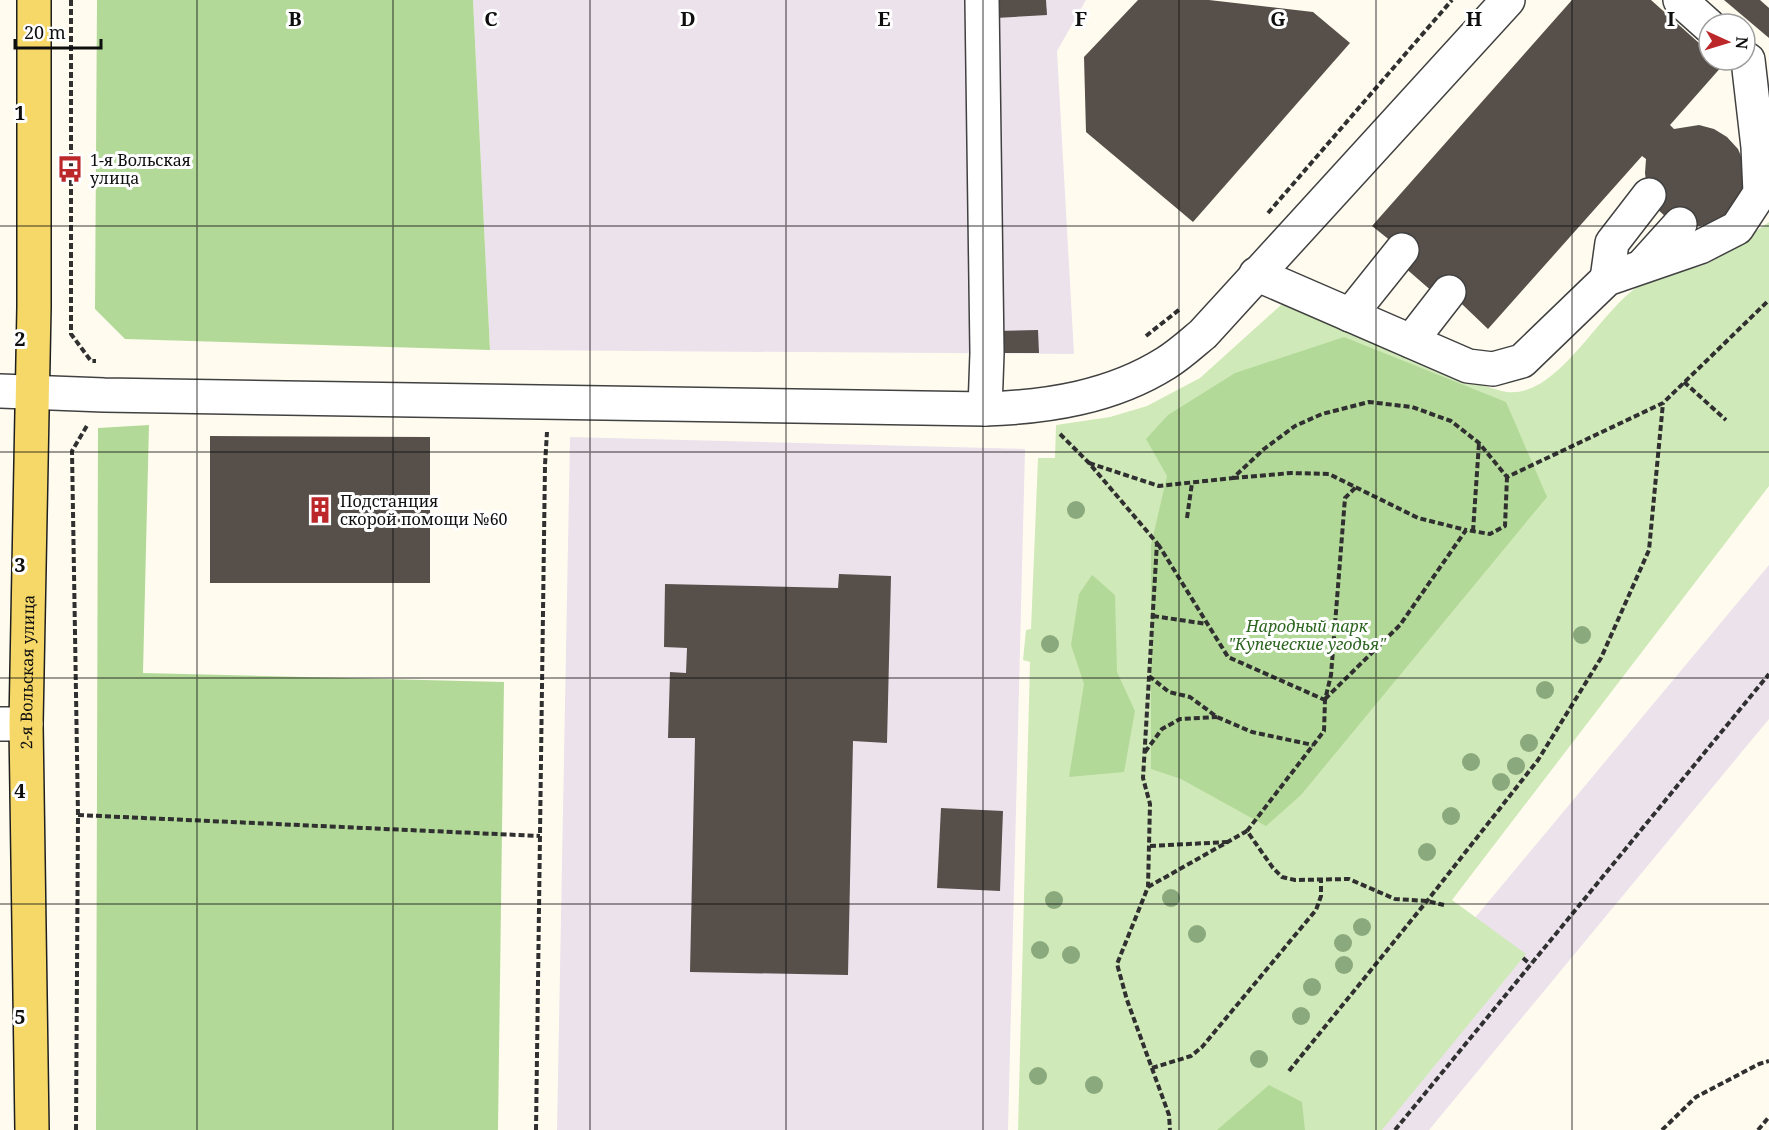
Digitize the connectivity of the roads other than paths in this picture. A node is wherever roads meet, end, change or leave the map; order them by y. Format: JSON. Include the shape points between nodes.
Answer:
{"nodes":[{"id":1,"x":34,"y":0,"type":"edge"},
{"id":2,"x":982,"y":0,"type":"edge"},
{"id":3,"x":1508,"y":0,"type":"edge"},
{"id":4,"x":1680,"y":0,"type":"edge"},
{"id":5,"x":1697,"y":15,"type":"edge"},
{"id":6,"x":1754,"y":72,"type":"edge"},
{"id":7,"x":1649,"y":195,"type":"dead end"},
{"id":8,"x":1680,"y":224,"type":"dead end"},
{"id":9,"x":1402,"y":250,"type":"dead end"},
{"id":10,"x":1641,"y":267,"type":"junction"},
{"id":11,"x":1256,"y":274,"type":"junction"},
{"id":12,"x":1607,"y":279,"type":"junction"},
{"id":13,"x":1449,"y":292,"type":"dead end"},
{"id":14,"x":1350,"y":315,"type":"junction"},
{"id":15,"x":1411,"y":341,"type":"junction"},
{"id":16,"x":16,"y":392,"type":"edge"},
{"id":17,"x":985,"y":409,"type":"junction"},
{"id":18,"x":13,"y":724,"type":"edge"},
{"id":19,"x":32,"y":1130,"type":"edge"}],
"edges":[{"from":1,"to":16,"type":"main road","name":"2-я Вольская улица"},
{"from":2,"to":17,"type":"street"},
{"from":3,"to":11,"type":"street"},
{"from":4,"to":5,"type":"street"},
{"from":6,"to":10,"type":"street","via":[[1760,193],[1737,228],[1700,247]]},
{"from":7,"to":12,"type":"street","via":[[1612,243]]},
{"from":8,"to":10,"type":"street"},
{"from":9,"to":14,"type":"street"},
{"from":10,"to":12,"type":"street"},
{"from":11,"to":14,"type":"street"},
{"from":11,"to":17,"type":"street","via":[[1203,334],[1142,377],[1114,389],[1059,403]]},
{"from":12,"to":15,"type":"street","via":[[1522,361],[1493,369],[1468,366]]},
{"from":13,"to":15,"type":"street"},
{"from":14,"to":15,"type":"street"},
{"from":16,"to":17,"type":"street"},
{"from":16,"to":18,"type":"main road","name":"2-я Вольская улица"},
{"from":18,"to":19,"type":"main road","name":"2-я Вольская улица"}]}
